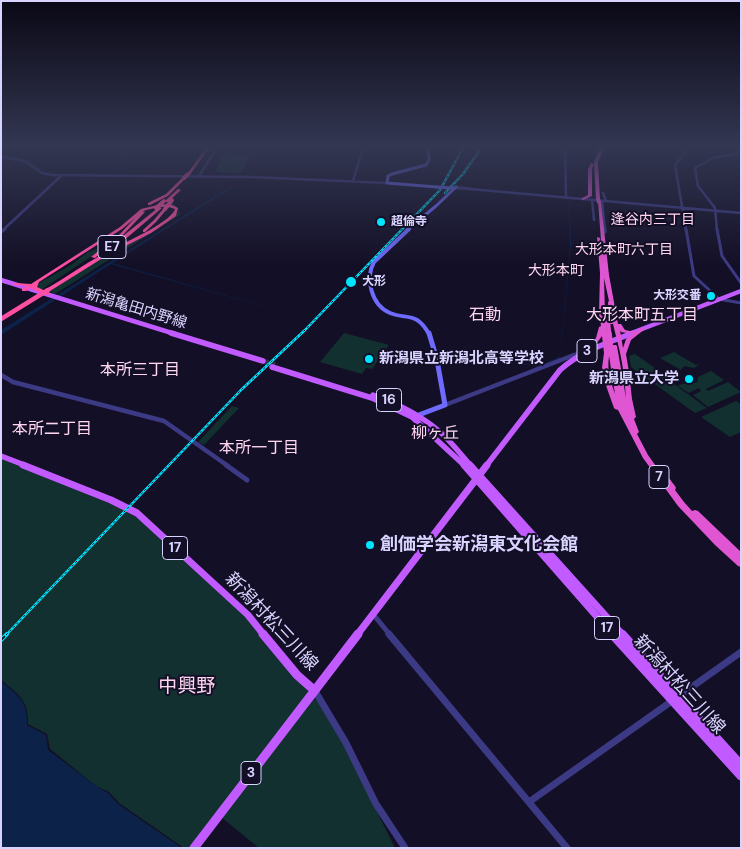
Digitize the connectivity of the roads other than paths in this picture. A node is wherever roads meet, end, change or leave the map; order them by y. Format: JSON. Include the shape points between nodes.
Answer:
{"nodes":[{"id":1,"x":49,"y":188,"type":"edge"},
{"id":2,"x":175,"y":188,"type":"edge"},
{"id":3,"x":179,"y":188,"type":"edge"},
{"id":4,"x":451,"y":188,"type":"edge"},
{"id":5,"x":454,"y":188,"type":"junction"},
{"id":6,"x":566,"y":188,"type":"edge"},
{"id":7,"x":594,"y":188,"type":"edge"},
{"id":8,"x":596,"y":188,"type":"edge"},
{"id":9,"x":679,"y":188,"type":"edge"},
{"id":10,"x":700,"y":188,"type":"edge"},
{"id":11,"x":604,"y":193,"type":"dead end"},
{"id":12,"x":566,"y":198,"type":"junction"},
{"id":13,"x":583,"y":199,"type":"joint"},
{"id":14,"x":597,"y":200,"type":"junction"},
{"id":15,"x":168,"y":201,"type":"junction"},
{"id":16,"x":160,"y":208,"type":"junction"},
{"id":17,"x":682,"y":208,"type":"junction"},
{"id":18,"x":717,"y":211,"type":"junction"},
{"id":19,"x":741,"y":213,"type":"edge"},
{"id":20,"x":594,"y":220,"type":"dead end"},
{"id":21,"x":118,"y":230,"type":"junction"},
{"id":22,"x":1,"y":232,"type":"edge"},
{"id":23,"x":606,"y":232,"type":"dead end"},
{"id":24,"x":141,"y":234,"type":"junction"},
{"id":25,"x":126,"y":240,"type":"tunnel mouth"},
{"id":26,"x":105,"y":245,"type":"tunnel mouth"},
{"id":27,"x":90,"y":260,"type":"junction"},
{"id":28,"x":605,"y":275,"type":"junction"},
{"id":29,"x":1,"y":281,"type":"edge"},
{"id":30,"x":37,"y":282,"type":"junction"},
{"id":31,"x":61,"y":282,"type":"junction"},
{"id":32,"x":741,"y":283,"type":"edge"},
{"id":33,"x":15,"y":284,"type":"junction"},
{"id":34,"x":27,"y":289,"type":"junction"},
{"id":35,"x":741,"y":291,"type":"edge"},
{"id":36,"x":49,"y":293,"type":"junction"},
{"id":37,"x":719,"y":299,"type":"junction"},
{"id":38,"x":741,"y":303,"type":"edge"},
{"id":39,"x":615,"y":312,"type":"junction"},
{"id":40,"x":1,"y":318,"type":"edge"},
{"id":41,"x":608,"y":323,"type":"junction"},
{"id":42,"x":642,"y":329,"type":"junction"},
{"id":43,"x":633,"y":333,"type":"junction"},
{"id":44,"x":612,"y":341,"type":"junction"},
{"id":45,"x":590,"y":349,"type":"junction"},
{"id":46,"x":582,"y":354,"type":"junction"},
{"id":47,"x":624,"y":355,"type":"junction"},
{"id":48,"x":262,"y":362,"type":"tunnel mouth"},
{"id":49,"x":274,"y":366,"type":"tunnel mouth"},
{"id":50,"x":615,"y":368,"type":"junction"},
{"id":51,"x":1,"y":376,"type":"edge"},
{"id":52,"x":445,"y":405,"type":"junction"},
{"id":53,"x":415,"y":416,"type":"junction"},
{"id":54,"x":640,"y":439,"type":"junction"},
{"id":55,"x":1,"y":456,"type":"edge"},
{"id":56,"x":646,"y":456,"type":"junction"},
{"id":57,"x":479,"y":476,"type":"junction"},
{"id":58,"x":247,"y":480,"type":"dead end"},
{"id":59,"x":741,"y":557,"type":"edge"},
{"id":60,"x":741,"y":564,"type":"edge"},
{"id":61,"x":373,"y":614,"type":"junction"},
{"id":62,"x":741,"y":652,"type":"edge"},
{"id":63,"x":311,"y":694,"type":"junction"},
{"id":64,"x":675,"y":698,"type":"junction"},
{"id":65,"x":741,"y":765,"type":"edge"},
{"id":66,"x":741,"y":776,"type":"edge"},
{"id":67,"x":529,"y":802,"type":"junction"},
{"id":68,"x":194,"y":848,"type":"edge"},
{"id":69,"x":405,"y":848,"type":"edge"},
{"id":70,"x":567,"y":848,"type":"edge"}],
"edges":[{"from":1,"to":22,"type":"street"},
{"from":2,"to":21,"type":"highway","via":[[134,211]]},
{"from":3,"to":15,"type":"highway","number":"E7"},
{"from":4,"to":5,"type":"main road","bridge":true},
{"from":5,"to":12,"type":"street"},
{"from":5,"to":52,"type":"main road","via":[[377,259],[370,272],[372,288],[382,308],[410,314],[429,333]]},
{"from":6,"to":12,"type":"street"},
{"from":7,"to":14,"type":"highway"},
{"from":8,"to":14,"type":"highway"},
{"from":9,"to":17,"type":"street"},
{"from":10,"to":18,"type":"street"},
{"from":11,"to":14,"type":"street"},
{"from":12,"to":13,"type":"street"},
{"from":13,"to":14,"type":"highway"},
{"from":14,"to":17,"type":"street"},
{"from":14,"to":20,"type":"street"},
{"from":14,"to":23,"type":"street"},
{"from":14,"to":28,"type":"highway","number":"7"},
{"from":15,"to":16,"type":"highway","number":"E7","bridge":true},
{"from":15,"to":16,"type":"highway","bridge":true},
{"from":16,"to":24,"type":"highway","via":[[152,224]]},
{"from":16,"to":27,"type":"highway","number":"E7"},
{"from":16,"to":31,"type":"highway","number":"E7","via":[[122,240]]},
{"from":17,"to":18,"type":"street"},
{"from":17,"to":37,"type":"street","via":[[694,274]]},
{"from":18,"to":19,"type":"street"},
{"from":18,"to":32,"type":"street","via":[[719,248]]},
{"from":21,"to":30,"type":"highway"},
{"from":21,"to":31,"type":"highway","via":[[148,207],[167,205],[177,210],[165,223],[104,254]]},
{"from":24,"to":25,"type":"highway"},
{"from":24,"to":27,"type":"highway","via":[[168,218],[171,210],[161,207],[145,211]]},
{"from":26,"to":30,"type":"highway","via":[[84,253]]},
{"from":27,"to":36,"type":"highway","number":"E7"},
{"from":28,"to":39,"type":"highway"},
{"from":28,"to":41,"type":"highway"},
{"from":28,"to":41,"type":"highway","number":"7"},
{"from":29,"to":33,"type":"main road","name":"新潟亀田内野線"},
{"from":29,"to":34,"type":"main road","name":"新潟亀田内野線"},
{"from":30,"to":33,"type":"highway"},
{"from":30,"to":34,"type":"highway"},
{"from":30,"to":36,"type":"highway","via":[[34,288]]},
{"from":31,"to":36,"type":"highway","number":"E7"},
{"from":33,"to":34,"type":"main road","name":"新潟亀田内野線"},
{"from":34,"to":36,"type":"main road","name":"新潟亀田内野線"},
{"from":35,"to":37,"type":"main road","number":"3"},
{"from":36,"to":40,"type":"highway","number":"E7","bridge":true},
{"from":36,"to":48,"type":"main road","name":"新潟亀田内野線"},
{"from":37,"to":38,"type":"street"},
{"from":37,"to":42,"type":"main road","number":"3"},
{"from":39,"to":43,"type":"highway","via":[[620,329]]},
{"from":39,"to":44,"type":"highway"},
{"from":41,"to":44,"type":"highway","number":"7"},
{"from":41,"to":44,"type":"highway"},
{"from":41,"to":45,"type":"highway"},
{"from":42,"to":43,"type":"main road","number":"3"},
{"from":42,"to":47,"type":"highway","via":[[627,342]]},
{"from":43,"to":44,"type":"main road","number":"3"},
{"from":44,"to":45,"type":"main road","number":"3"},
{"from":44,"to":47,"type":"highway"},
{"from":44,"to":50,"type":"highway","number":"7"},
{"from":44,"to":56,"type":"highway","via":[[605,368],[607,380],[617,410],[631,437]]},
{"from":45,"to":46,"type":"main road","number":"3"},
{"from":46,"to":52,"type":"street"},
{"from":46,"to":57,"type":"main road","number":"3","via":[[560,370]]},
{"from":47,"to":54,"type":"highway","via":[[628,396]]},
{"from":49,"to":53,"type":"main road","number":"16","via":[[372,398]]},
{"from":50,"to":54,"type":"highway","number":"7","via":[[625,407]]},
{"from":50,"to":56,"type":"highway","number":"7","via":[[620,408]]},
{"from":51,"to":58,"type":"street","via":[[13,382],[164,421]]},
{"from":52,"to":53,"type":"main road"},
{"from":53,"to":57,"type":"main road","number":"16"},
{"from":54,"to":59,"type":"highway","number":"7","via":[[686,504]]},
{"from":55,"to":63,"type":"main road","name":"新潟村松三川線","number":"17","via":[[137,513],[248,615]]},
{"from":56,"to":60,"type":"highway","number":"7","via":[[681,504]]},
{"from":57,"to":61,"type":"main road","number":"3"},
{"from":57,"to":64,"type":"main road","name":"新潟村松三川線","number":"17","via":[[509,517]]},
{"from":61,"to":63,"type":"main road","number":"3"},
{"from":61,"to":67,"type":"street"},
{"from":62,"to":64,"type":"street"},
{"from":63,"to":68,"type":"main road","number":"3"},
{"from":63,"to":69,"type":"street","via":[[346,743],[376,804]]},
{"from":64,"to":65,"type":"main road","name":"新潟村松三川線","number":"17"},
{"from":64,"to":66,"type":"main road","name":"新潟村松三川線","number":"17"},
{"from":64,"to":67,"type":"street"},
{"from":67,"to":70,"type":"street"}]}
